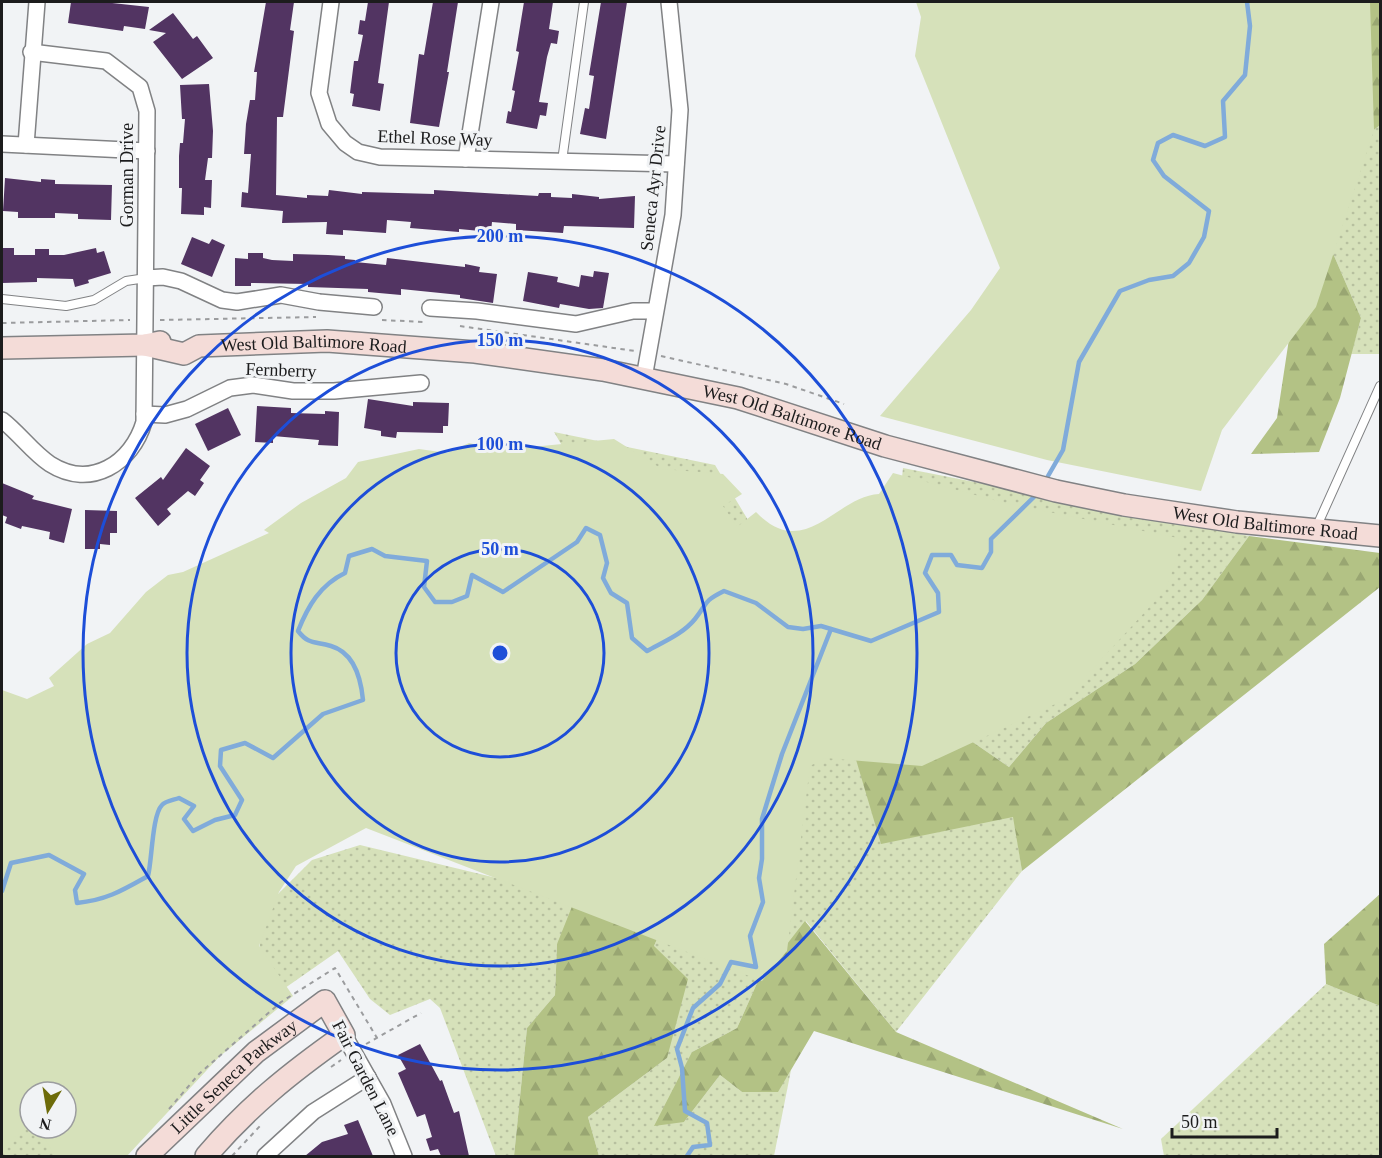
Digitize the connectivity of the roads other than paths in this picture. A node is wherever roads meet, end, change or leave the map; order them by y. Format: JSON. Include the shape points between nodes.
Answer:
{"nodes":[{"id":1,"x":37,"y":2,"type":"edge"},
{"id":2,"x":331,"y":2,"type":"edge"},
{"id":3,"x":491,"y":2,"type":"edge"},
{"id":4,"x":584,"y":2,"type":"edge"},
{"id":5,"x":669,"y":2,"type":"edge"},
{"id":6,"x":32,"y":52,"type":"junction"},
{"id":7,"x":2,"y":144,"type":"edge"},
{"id":8,"x":26,"y":145,"type":"junction"},
{"id":9,"x":147,"y":151,"type":"junction"},
{"id":10,"x":466,"y":159,"type":"junction"},
{"id":11,"x":562,"y":161,"type":"junction"},
{"id":12,"x":676,"y":164,"type":"junction"},
{"id":13,"x":146,"y":278,"type":"junction"},
{"id":14,"x":2,"y":299,"type":"edge"},
{"id":15,"x":374,"y":307,"type":"dead end"},
{"id":16,"x":430,"y":308,"type":"dead end"},
{"id":17,"x":656,"y":310,"type":"junction"},
{"id":18,"x":145,"y":345,"type":"junction"},
{"id":19,"x":2,"y":348,"type":"edge"},
{"id":20,"x":644,"y":378,"type":"junction"},
{"id":21,"x":421,"y":383,"type":"dead end"},
{"id":22,"x":1380,"y":386,"type":"edge"},
{"id":23,"x":144,"y":414,"type":"junction"},
{"id":24,"x":2,"y":420,"type":"edge"},
{"id":25,"x":1316,"y":530,"type":"junction"},
{"id":26,"x":1380,"y":536,"type":"edge"},
{"id":27,"x":326,"y":1000,"type":"joint"},
{"id":28,"x":348,"y":1044,"type":"junction"},
{"id":29,"x":368,"y":1077,"type":"junction"},
{"id":30,"x":147,"y":1156,"type":"edge"},
{"id":31,"x":206,"y":1156,"type":"edge"},
{"id":32,"x":265,"y":1156,"type":"edge"},
{"id":33,"x":404,"y":1156,"type":"edge"}],
"edges":[{"from":1,"to":6,"type":"street"},
{"from":2,"to":10,"type":"street","name":"Ethel Rose Way","via":[[318,93],[329,124],[345,143],[358,152],[380,157]]},
{"from":3,"to":10,"type":"street"},
{"from":4,"to":11,"type":"lane"},
{"from":5,"to":12,"type":"street","name":"Seneca Ayr Drive","via":[[680,110]]},
{"from":6,"to":8,"type":"street"},
{"from":6,"to":9,"type":"street","name":"Gorman Drive","via":[[106,61],[125,73],[140,87],[147,111]]},
{"from":7,"to":8,"type":"street"},
{"from":8,"to":9,"type":"street"},
{"from":9,"to":13,"type":"street","name":"Gorman Drive"},
{"from":10,"to":11,"type":"street","name":"Ethel Rose Way"},
{"from":11,"to":12,"type":"street","name":"Ethel Rose Way"},
{"from":12,"to":17,"type":"street","name":"Seneca Ayr Drive","via":[[673,215]]},
{"from":13,"to":14,"type":"lane","via":[[126,280],[94,300],[66,306]]},
{"from":13,"to":15,"type":"street","via":[[181,281],[222,300],[237,302],[281,295]]},
{"from":13,"to":18,"type":"street","name":"Gorman Drive"},
{"from":16,"to":17,"type":"street","via":[[576,324]]},
{"from":17,"to":20,"type":"street","name":"Seneca Ayr Drive"},
{"from":18,"to":19,"type":"street","name":"West Old Baltimore Road"},
{"from":18,"to":20,"type":"street","name":"West Old Baltimore Road","via":[[184,354],[199,346],[327,341],[475,352]]},
{"from":18,"to":23,"type":"street","name":"Gorman Drive"},
{"from":20,"to":25,"type":"street","name":"West Old Baltimore Road","via":[[738,398],[885,446],[1056,491],[1124,506]]},
{"from":21,"to":23,"type":"street","name":"Fernberry","via":[[334,391],[293,391],[253,385],[230,388],[188,409],[165,415]]},
{"from":22,"to":25,"type":"lane"},
{"from":23,"to":24,"type":"street","name":"Gorman Drive","via":[[139,440],[128,455],[117,464],[85,474],[51,464]]},
{"from":25,"to":26,"type":"street","name":"West Old Baltimore Road"},
{"from":27,"to":28,"type":"street","name":"Fair Garden Lane"},
{"from":27,"to":30,"type":"street","name":"Little Seneca Parkway","via":[[256,1052]]},
{"from":28,"to":29,"type":"street","name":"Fair Garden Lane"},
{"from":28,"to":31,"type":"street","name":"Little Seneca Parkway","via":[[287,1074],[232,1125]]},
{"from":29,"to":32,"type":"street","via":[[313,1112]]},
{"from":29,"to":33,"type":"street","name":"Fair Garden Lane"}]}
